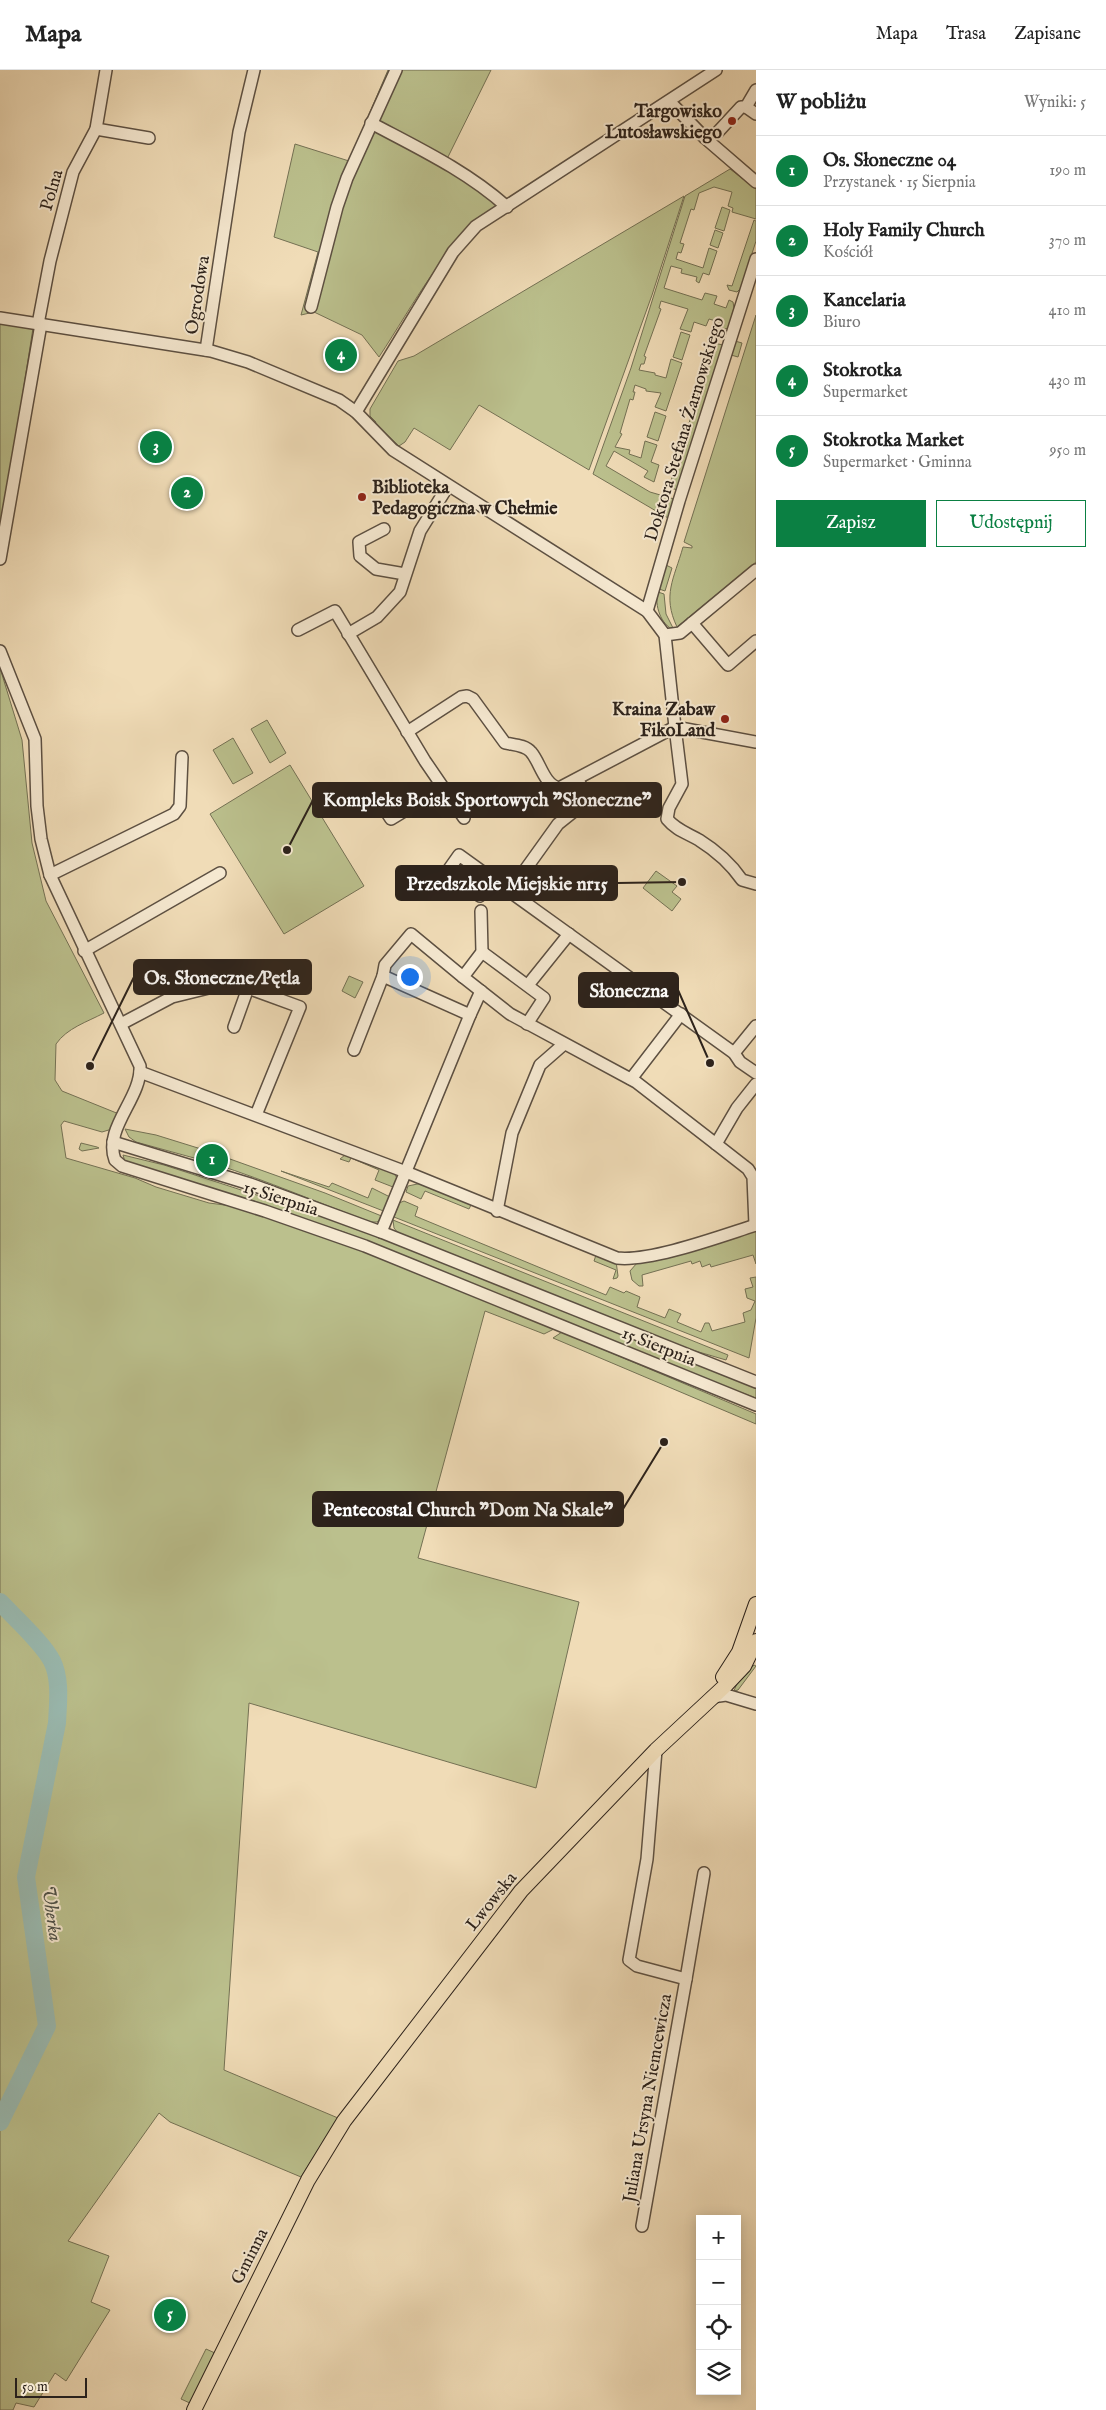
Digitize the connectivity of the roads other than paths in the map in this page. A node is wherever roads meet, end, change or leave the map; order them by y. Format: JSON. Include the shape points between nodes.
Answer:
{"nodes":[{"id":1,"x":106,"y":70,"type":"edge"},
{"id":2,"x":254,"y":70,"type":"edge"},
{"id":3,"x":396,"y":70,"type":"edge"},
{"id":4,"x":716,"y":70,"type":"edge"},
{"id":5,"x":756,"y":90,"type":"edge"},
{"id":6,"x":670,"y":102,"type":"junction"},
{"id":7,"x":746,"y":107,"type":"junction"},
{"id":8,"x":756,"y":114,"type":"edge"},
{"id":9,"x":371,"y":123,"type":"junction"},
{"id":10,"x":96,"y":129,"type":"junction"},
{"id":11,"x":717,"y":133,"type":"dead end"},
{"id":12,"x":149,"y":138,"type":"dead end"},
{"id":13,"x":756,"y":182,"type":"edge"},
{"id":14,"x":507,"y":207,"type":"junction"},
{"id":15,"x":756,"y":259,"type":"edge"},
{"id":16,"x":311,"y":307,"type":"dead end"},
{"id":17,"x":0,"y":318,"type":"edge"},
{"id":18,"x":40,"y":324,"type":"junction"},
{"id":19,"x":206,"y":350,"type":"junction"},
{"id":20,"x":356,"y":412,"type":"junction"},
{"id":21,"x":448,"y":486,"type":"junction"},
{"id":22,"x":384,"y":529,"type":"dead end"},
{"id":23,"x":0,"y":559,"type":"edge"},
{"id":24,"x":756,"y":570,"type":"edge"},
{"id":25,"x":405,"y":574,"type":"junction"},
{"id":26,"x":647,"y":611,"type":"junction"},
{"id":27,"x":692,"y":623,"type":"junction"},
{"id":28,"x":298,"y":630,"type":"dead end"},
{"id":29,"x":348,"y":634,"type":"junction"},
{"id":30,"x":665,"y":635,"type":"junction"},
{"id":31,"x":756,"y":641,"type":"edge"},
{"id":32,"x":0,"y":651,"type":"edge"},
{"id":33,"x":675,"y":727,"type":"junction"},
{"id":34,"x":407,"y":732,"type":"junction"},
{"id":35,"x":756,"y":742,"type":"edge"},
{"id":36,"x":182,"y":757,"type":"dead end"},
{"id":37,"x":578,"y":780,"type":"junction"},
{"id":38,"x":442,"y":788,"type":"junction"},
{"id":39,"x":374,"y":793,"type":"dead end"},
{"id":40,"x":464,"y":818,"type":"dead end"},
{"id":41,"x":220,"y":873,"type":"dead end"},
{"id":42,"x":50,"y":875,"type":"junction"},
{"id":43,"x":756,"y":884,"type":"edge"},
{"id":44,"x":510,"y":891,"type":"junction"},
{"id":45,"x":480,"y":896,"type":"dead end"},
{"id":46,"x":481,"y":911,"type":"dead end"},
{"id":47,"x":569,"y":934,"type":"junction"},
{"id":48,"x":84,"y":951,"type":"junction"},
{"id":49,"x":482,"y":952,"type":"junction"},
{"id":50,"x":298,"y":966,"type":"dead end"},
{"id":51,"x":383,"y":976,"type":"junction"},
{"id":52,"x":463,"y":977,"type":"junction"},
{"id":53,"x":247,"y":984,"type":"junction"},
{"id":54,"x":528,"y":985,"type":"junction"},
{"id":55,"x":481,"y":991,"type":"junction"},
{"id":56,"x":680,"y":1014,"type":"junction"},
{"id":57,"x":470,"y":1015,"type":"junction"},
{"id":58,"x":121,"y":1024,"type":"junction"},
{"id":59,"x":527,"y":1024,"type":"junction"},
{"id":60,"x":756,"y":1026,"type":"edge"},
{"id":61,"x":234,"y":1027,"type":"dead end"},
{"id":62,"x":564,"y":1044,"type":"junction"},
{"id":63,"x":354,"y":1050,"type":"dead end"},
{"id":64,"x":734,"y":1053,"type":"junction"},
{"id":65,"x":140,"y":1072,"type":"junction"},
{"id":66,"x":756,"y":1073,"type":"edge"},
{"id":67,"x":631,"y":1079,"type":"junction"},
{"id":68,"x":756,"y":1084,"type":"edge"},
{"id":69,"x":205,"y":1095,"type":"junction"},
{"id":70,"x":201,"y":1106,"type":"dead end"},
{"id":71,"x":256,"y":1115,"type":"junction"},
{"id":72,"x":113,"y":1142,"type":"junction"},
{"id":73,"x":716,"y":1144,"type":"junction"},
{"id":74,"x":406,"y":1172,"type":"junction"},
{"id":75,"x":497,"y":1211,"type":"junction"},
{"id":76,"x":756,"y":1225,"type":"edge"},
{"id":77,"x":381,"y":1232,"type":"junction"},
{"id":78,"x":756,"y":1382,"type":"edge"},
{"id":79,"x":756,"y":1405,"type":"edge"},
{"id":80,"x":756,"y":1604,"type":"edge"},
{"id":81,"x":756,"y":1641,"type":"edge"},
{"id":82,"x":732,"y":1666,"type":"junction"},
{"id":83,"x":721,"y":1693,"type":"junction"},
{"id":84,"x":756,"y":1704,"type":"edge"},
{"id":85,"x":686,"y":1722,"type":"junction"},
{"id":86,"x":656,"y":1750,"type":"junction"},
{"id":87,"x":704,"y":1874,"type":"dead end"},
{"id":88,"x":686,"y":1979,"type":"junction"},
{"id":89,"x":344,"y":2121,"type":"joint"},
{"id":90,"x":642,"y":2226,"type":"dead end"},
{"id":91,"x":194,"y":2410,"type":"edge"}],
"edges":[{"from":1,"to":10,"type":"street","name":"Polna"},
{"from":2,"to":19,"type":"street","name":"Ogrodowa","via":[[239,132]]},
{"from":3,"to":9,"type":"street"},
{"from":4,"to":6,"type":"street"},
{"from":5,"to":7,"type":"street"},
{"from":6,"to":13,"type":"street","via":[[705,138]]},
{"from":6,"to":14,"type":"street"},
{"from":7,"to":8,"type":"street"},
{"from":7,"to":11,"type":"street","via":[[741,107]]},
{"from":9,"to":14,"type":"street","via":[[458,170]]},
{"from":9,"to":16,"type":"street","via":[[337,207]]},
{"from":10,"to":12,"type":"street"},
{"from":10,"to":18,"type":"street","name":"Polna","via":[[73,172],[50,261]]},
{"from":14,"to":20,"type":"street","via":[[476,226],[452,252]]},
{"from":15,"to":26,"type":"street","name":"Doktora Stefana Żarnowskiego"},
{"from":17,"to":18,"type":"street","name":"Ogrodowa"},
{"from":18,"to":19,"type":"street","name":"Ogrodowa"},
{"from":18,"to":23,"type":"street","name":"Polna"},
{"from":19,"to":20,"type":"street","via":[[258,366],[339,400]]},
{"from":20,"to":21,"type":"street","via":[[393,450]]},
{"from":21,"to":25,"type":"street","via":[[420,531]]},
{"from":21,"to":26,"type":"street"},
{"from":22,"to":25,"type":"street","via":[[359,542],[360,556],[376,569]]},
{"from":24,"to":27,"type":"street"},
{"from":25,"to":29,"type":"street","via":[[400,592],[377,617]]},
{"from":26,"to":30,"type":"street"},
{"from":27,"to":30,"type":"street","via":[[680,633]]},
{"from":27,"to":31,"type":"street","via":[[728,665]]},
{"from":28,"to":29,"type":"street","via":[[336,611]]},
{"from":29,"to":34,"type":"street"},
{"from":30,"to":33,"type":"street"},
{"from":32,"to":42,"type":"street","via":[[35,739],[37,806]]},
{"from":33,"to":35,"type":"street"},
{"from":33,"to":37,"type":"street"},
{"from":33,"to":43,"type":"street","via":[[682,784],[667,819],[674,828],[700,841],[733,866],[742,880]]},
{"from":34,"to":37,"type":"street","via":[[467,696],[473,699],[505,742],[531,751],[552,785],[563,788]]},
{"from":34,"to":38,"type":"street"},
{"from":36,"to":42,"type":"street","via":[[180,806],[174,814]]},
{"from":37,"to":44,"type":"street","via":[[588,800],[558,824]]},
{"from":38,"to":39,"type":"street","via":[[391,819]]},
{"from":38,"to":40,"type":"street"},
{"from":41,"to":48,"type":"street"},
{"from":42,"to":48,"type":"street"},
{"from":44,"to":45,"type":"street","via":[[459,855],[447,872]]},
{"from":44,"to":47,"type":"street"},
{"from":46,"to":49,"type":"street"},
{"from":47,"to":54,"type":"street"},
{"from":47,"to":56,"type":"street"},
{"from":48,"to":58,"type":"street"},
{"from":49,"to":52,"type":"street"},
{"from":49,"to":54,"type":"street"},
{"from":50,"to":53,"type":"street"},
{"from":51,"to":52,"type":"street","via":[[385,965],[411,934]]},
{"from":51,"to":57,"type":"street"},
{"from":51,"to":63,"type":"street"},
{"from":52,"to":55,"type":"street"},
{"from":53,"to":58,"type":"street","via":[[172,998]]},
{"from":53,"to":61,"type":"street"},
{"from":53,"to":71,"type":"street","via":[[300,1007]]},
{"from":54,"to":59,"type":"street","via":[[544,998]]},
{"from":55,"to":57,"type":"street"},
{"from":55,"to":59,"type":"street"},
{"from":56,"to":64,"type":"street"},
{"from":56,"to":67,"type":"street"},
{"from":57,"to":74,"type":"street"},
{"from":58,"to":65,"type":"street","via":[[138,1060]]},
{"from":59,"to":62,"type":"street"},
{"from":60,"to":64,"type":"street"},
{"from":62,"to":67,"type":"street"},
{"from":62,"to":75,"type":"street","via":[[540,1065],[516,1125]]},
{"from":64,"to":66,"type":"street","via":[[740,1062]]},
{"from":65,"to":69,"type":"street"},
{"from":65,"to":72,"type":"street"},
{"from":67,"to":73,"type":"street"},
{"from":68,"to":73,"type":"street"},
{"from":69,"to":70,"type":"street"},
{"from":69,"to":71,"type":"street"},
{"from":71,"to":74,"type":"street","via":[[339,1152]]},
{"from":72,"to":77,"type":"street","name":"15 Sierpnia","via":[[250,1184]]},
{"from":72,"to":79,"type":"street","name":"15 Sierpnia","via":[[115,1160],[122,1166],[365,1246]]},
{"from":73,"to":76,"type":"street","via":[[748,1169],[753,1177]]},
{"from":74,"to":75,"type":"street"},
{"from":74,"to":77,"type":"street"},
{"from":75,"to":76,"type":"street","via":[[625,1259],[654,1255]]},
{"from":77,"to":78,"type":"street","name":"15 Sierpnia"},
{"from":80,"to":82,"type":"main road","name":"Lwowska"},
{"from":81,"to":83,"type":"main road","name":"Lwowska","via":[[744,1666]]},
{"from":82,"to":83,"type":"street","name":"Lwowska"},
{"from":82,"to":85,"type":"main road","name":"Lwowska"},
{"from":83,"to":84,"type":"street"},
{"from":83,"to":85,"type":"main road","name":"Lwowska"},
{"from":85,"to":86,"type":"main road","name":"Lwowska"},
{"from":86,"to":88,"type":"street","name":"Juliana Ursyna Niemcewicza","via":[[647,1859],[629,1960],[637,1966]]},
{"from":86,"to":89,"type":"main road","name":"Lwowska","via":[[521,1891]]},
{"from":87,"to":88,"type":"street"},
{"from":88,"to":90,"type":"street","name":"Juliana Ursyna Niemcewicza"},
{"from":89,"to":91,"type":"main road","name":"Gminna","via":[[308,2180]]}]}
